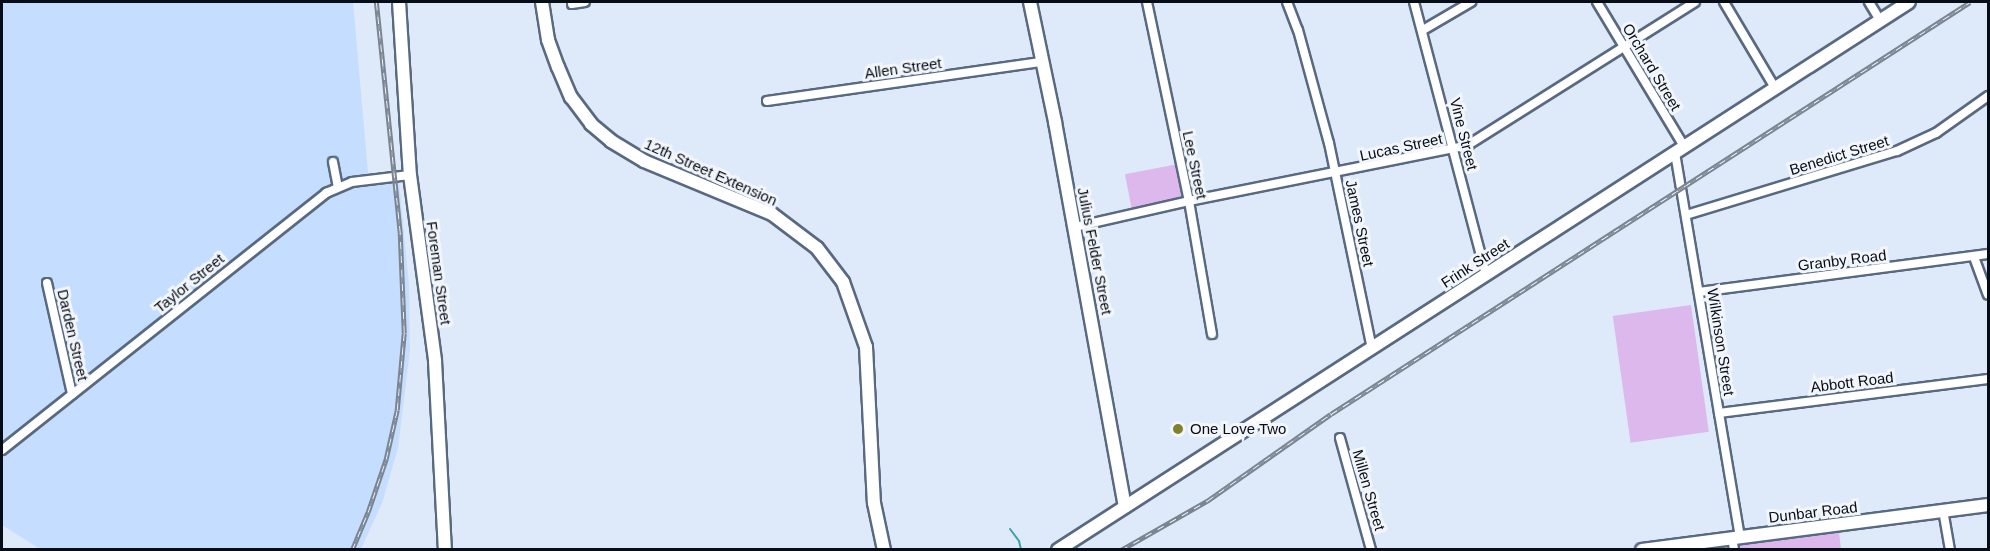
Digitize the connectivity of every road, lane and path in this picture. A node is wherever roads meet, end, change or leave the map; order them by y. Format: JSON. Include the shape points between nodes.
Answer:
{"nodes":[{"id":1,"x":399,"y":2,"type":"edge"},
{"id":2,"x":542,"y":2,"type":"edge"},
{"id":3,"x":585,"y":2,"type":"edge"},
{"id":4,"x":1030,"y":2,"type":"edge"},
{"id":5,"x":1148,"y":2,"type":"edge"},
{"id":6,"x":1287,"y":2,"type":"edge"},
{"id":7,"x":1414,"y":2,"type":"edge"},
{"id":8,"x":1471,"y":2,"type":"edge"},
{"id":9,"x":1597,"y":2,"type":"edge"},
{"id":10,"x":1695,"y":2,"type":"edge"},
{"id":11,"x":1724,"y":2,"type":"edge"},
{"id":12,"x":1869,"y":2,"type":"edge"},
{"id":13,"x":1909,"y":2,"type":"edge"},
{"id":14,"x":572,"y":4,"type":"dead end"},
{"id":15,"x":1880,"y":20,"type":"junction"},
{"id":16,"x":1423,"y":30,"type":"junction"},
{"id":17,"x":1624,"y":47,"type":"junction"},
{"id":18,"x":1042,"y":62,"type":"junction"},
{"id":19,"x":1775,"y":88,"type":"junction"},
{"id":20,"x":1989,"y":96,"type":"edge"},
{"id":21,"x":767,"y":100,"type":"dead end"},
{"id":22,"x":1454,"y":149,"type":"junction"},
{"id":23,"x":1679,"y":150,"type":"junction"},
{"id":24,"x":333,"y":162,"type":"dead end"},
{"id":25,"x":1336,"y":174,"type":"junction"},
{"id":26,"x":410,"y":176,"type":"junction"},
{"id":27,"x":338,"y":187,"type":"junction"},
{"id":28,"x":1189,"y":201,"type":"junction"},
{"id":29,"x":1686,"y":215,"type":"junction"},
{"id":30,"x":1075,"y":227,"type":"junction"},
{"id":31,"x":1989,"y":254,"type":"edge"},
{"id":32,"x":1974,"y":257,"type":"junction"},
{"id":33,"x":1486,"y":274,"type":"junction"},
{"id":34,"x":47,"y":283,"type":"dead end"},
{"id":35,"x":1699,"y":292,"type":"junction"},
{"id":36,"x":1989,"y":296,"type":"edge"},
{"id":37,"x":1212,"y":334,"type":"dead end"},
{"id":38,"x":1372,"y":348,"type":"junction"},
{"id":39,"x":1989,"y":379,"type":"edge"},
{"id":40,"x":72,"y":394,"type":"junction"},
{"id":41,"x":1719,"y":413,"type":"junction"},
{"id":42,"x":1340,"y":438,"type":"dead end"},
{"id":43,"x":2,"y":450,"type":"edge"},
{"id":44,"x":1989,"y":505,"type":"edge"},
{"id":45,"x":1125,"y":507,"type":"junction"},
{"id":46,"x":1944,"y":510,"type":"junction"},
{"id":47,"x":1735,"y":541,"type":"edge"},
{"id":48,"x":445,"y":549,"type":"edge"},
{"id":49,"x":884,"y":549,"type":"edge"},
{"id":50,"x":1058,"y":549,"type":"edge"},
{"id":51,"x":1371,"y":549,"type":"edge"},
{"id":52,"x":1642,"y":549,"type":"edge"},
{"id":53,"x":1950,"y":549,"type":"edge"}],
"edges":[{"from":1,"to":26,"type":"main road","name":"Foreman Street"},
{"from":2,"to":49,"type":"main road","name":"12th Street Extension","via":[[548,40],[558,67],[571,97],[591,124],[644,161],[772,214],[798,232],[831,264],[843,282],[866,347],[874,503]]},
{"from":3,"to":14,"type":"street"},
{"from":4,"to":18,"type":"main road","name":"Julius Felder Street"},
{"from":5,"to":28,"type":"street","name":"Lee Street"},
{"from":6,"to":25,"type":"street","name":"James Street"},
{"from":7,"to":16,"type":"street","name":"Vine Street"},
{"from":8,"to":16,"type":"street"},
{"from":9,"to":17,"type":"street","name":"Orchard Street"},
{"from":10,"to":17,"type":"street","name":"Lucas Street"},
{"from":11,"to":19,"type":"street"},
{"from":12,"to":15,"type":"street"},
{"from":13,"to":15,"type":"main road","name":"Frink Street"},
{"from":15,"to":19,"type":"main road","name":"Frink Street"},
{"from":16,"to":22,"type":"street","name":"Vine Street"},
{"from":17,"to":22,"type":"street","name":"Lucas Street","via":[[1476,142]]},
{"from":17,"to":23,"type":"street","name":"Orchard Street"},
{"from":18,"to":21,"type":"street","name":"Allen Street"},
{"from":18,"to":30,"type":"main road","name":"Julius Felder Street"},
{"from":19,"to":23,"type":"main road","name":"Frink Street"},
{"from":20,"to":29,"type":"street","name":"Benedict Street","via":[[1936,133],[1898,151]]},
{"from":22,"to":25,"type":"street","name":"Lucas Street"},
{"from":22,"to":33,"type":"street","name":"Vine Street"},
{"from":23,"to":29,"type":"street","name":"Wilkinson Street"},
{"from":23,"to":33,"type":"main road","name":"Frink Street"},
{"from":24,"to":27,"type":"street"},
{"from":25,"to":28,"type":"street","name":"Lucas Street"},
{"from":25,"to":38,"type":"street","name":"James Street"},
{"from":26,"to":27,"type":"street","name":"Taylor Street","via":[[375,178]]},
{"from":26,"to":48,"type":"main road","name":"Foreman Street","via":[[435,361]]},
{"from":27,"to":40,"type":"street","name":"Taylor Street"},
{"from":28,"to":30,"type":"street","name":"Lucas Street"},
{"from":28,"to":37,"type":"street","name":"Lee Street"},
{"from":29,"to":35,"type":"street","name":"Wilkinson Street"},
{"from":30,"to":45,"type":"main road","name":"Julius Felder Street"},
{"from":31,"to":32,"type":"street","name":"Granby Road"},
{"from":32,"to":35,"type":"street","name":"Granby Road"},
{"from":32,"to":36,"type":"street"},
{"from":33,"to":38,"type":"main road","name":"Frink Street"},
{"from":34,"to":40,"type":"street","name":"Darden Street"},
{"from":35,"to":41,"type":"street","name":"Wilkinson Street"},
{"from":38,"to":45,"type":"main road","name":"Frink Street"},
{"from":39,"to":41,"type":"street","name":"Abbott Road"},
{"from":40,"to":43,"type":"street","name":"Taylor Street"},
{"from":41,"to":47,"type":"street","name":"Wilkinson Street"},
{"from":42,"to":51,"type":"street","name":"Millen Street"},
{"from":44,"to":46,"type":"main road","name":"Dunbar Road"},
{"from":45,"to":50,"type":"main road","name":"Frink Street"},
{"from":46,"to":47,"type":"main road","name":"Dunbar Road"},
{"from":46,"to":53,"type":"street"},
{"from":47,"to":52,"type":"main road","name":"Dunbar Road"}]}
